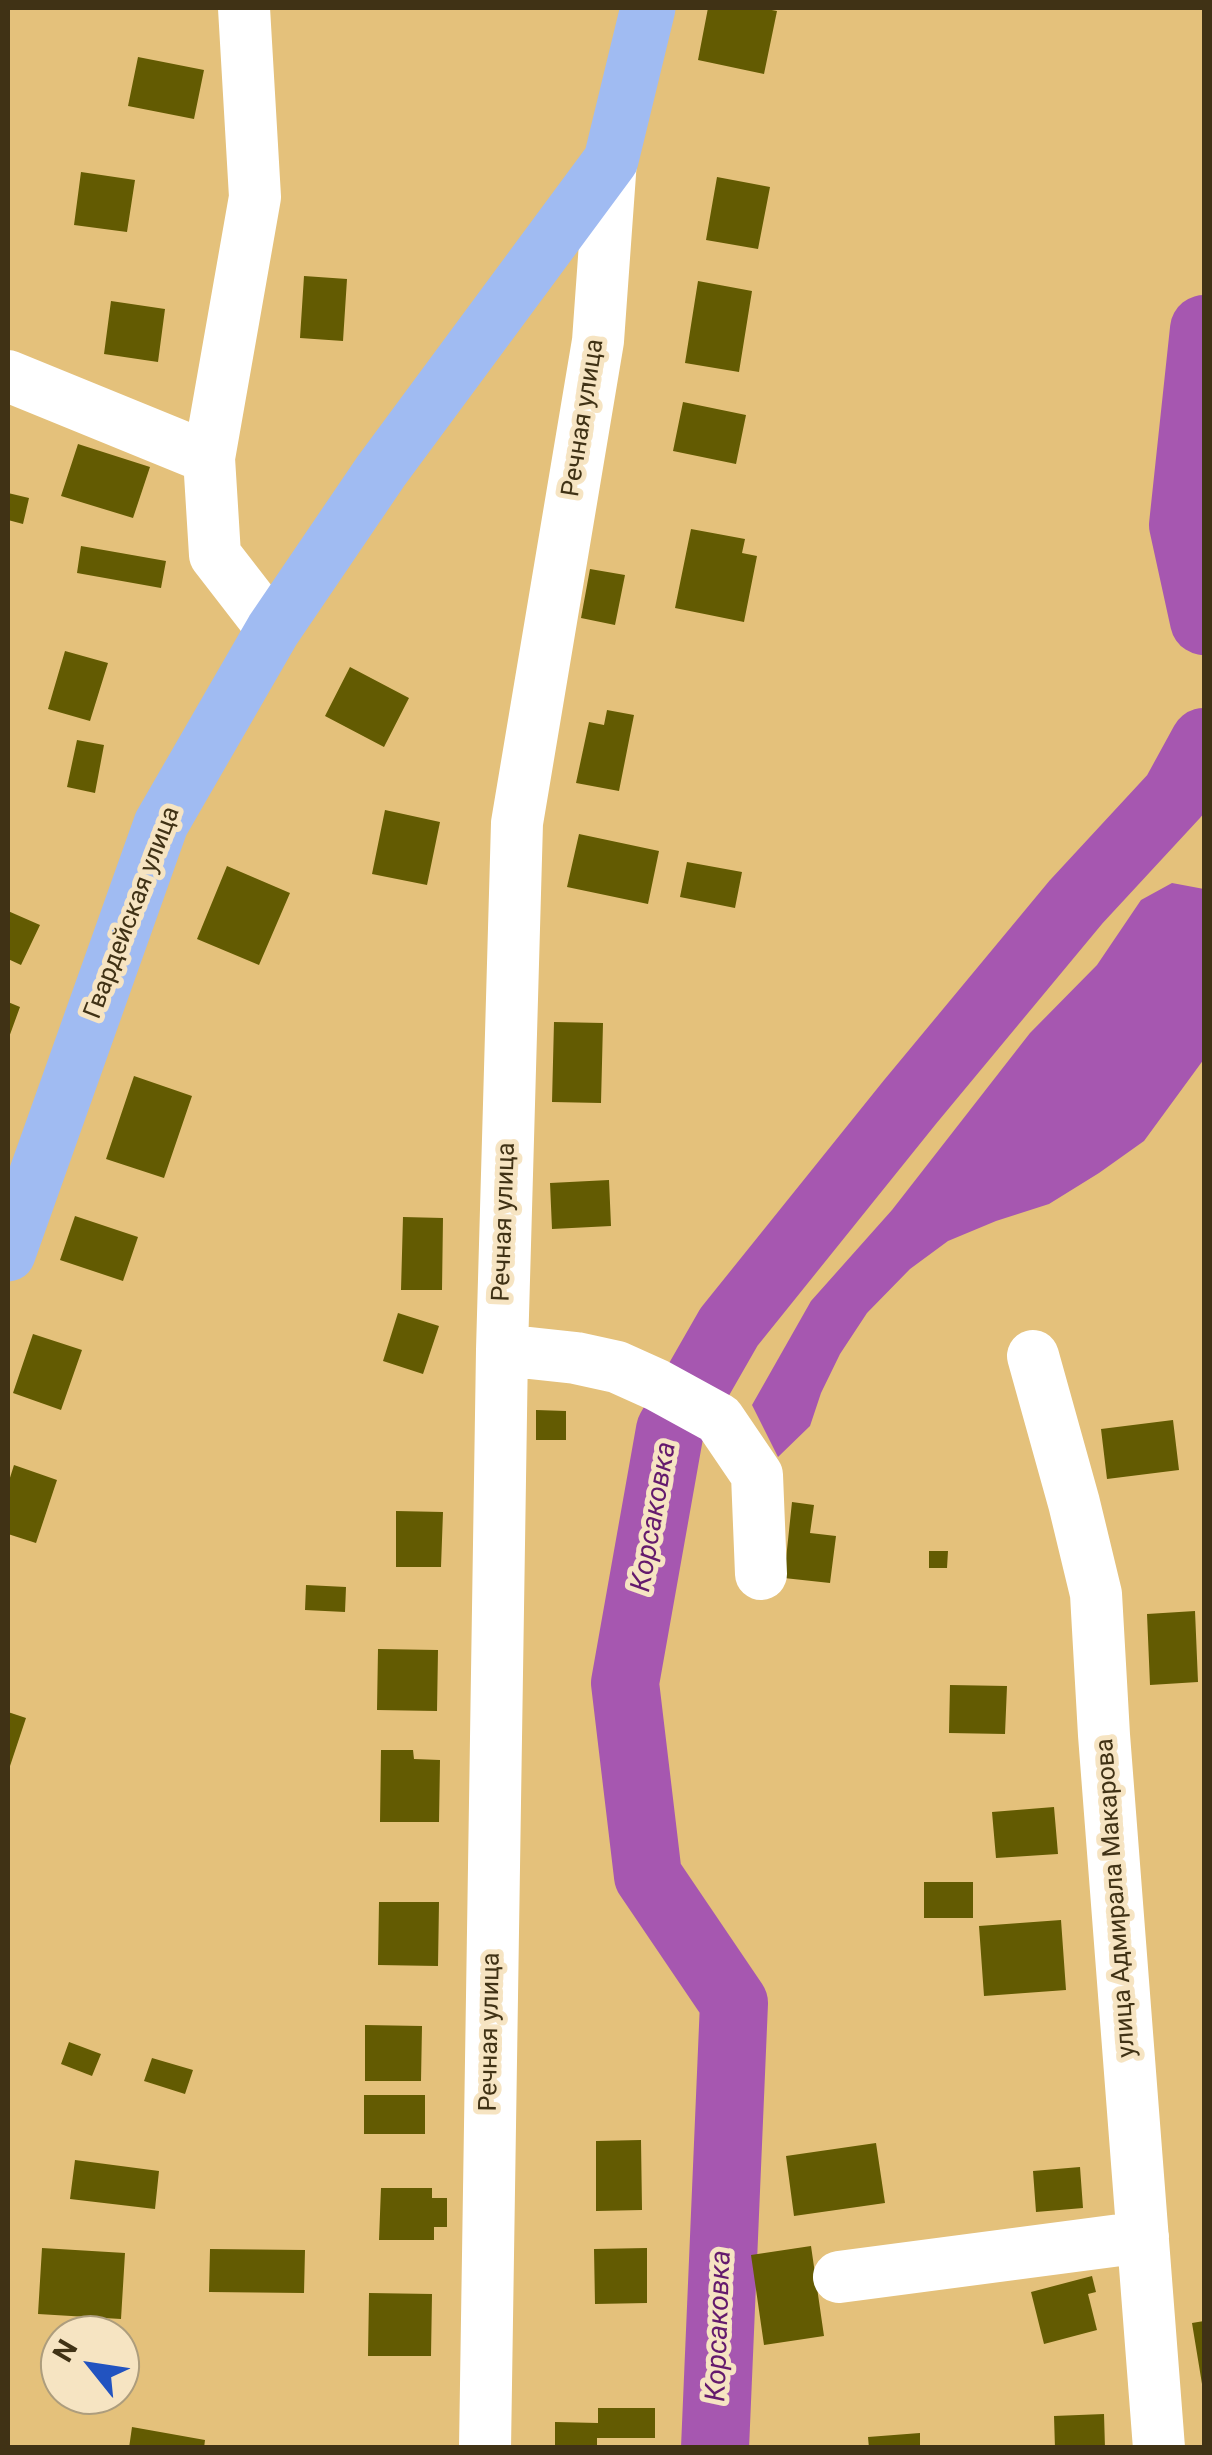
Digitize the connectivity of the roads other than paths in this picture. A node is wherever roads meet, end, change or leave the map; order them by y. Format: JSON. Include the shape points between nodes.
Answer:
{"nodes":[{"id":1,"x":244,"y":8,"type":"edge"},
{"id":2,"x":648,"y":8,"type":"edge"},
{"id":3,"x":611,"y":160,"type":"junction"},
{"id":4,"x":8,"y":376,"type":"edge"},
{"id":5,"x":209,"y":458,"type":"junction"},
{"id":6,"x":273,"y":630,"type":"junction"},
{"id":7,"x":11,"y":1231,"type":"edge"},
{"id":8,"x":502,"y":1350,"type":"junction"},
{"id":9,"x":1033,"y":1356,"type":"dead end"},
{"id":10,"x":761,"y":1574,"type":"dead end"},
{"id":11,"x":1143,"y":2237,"type":"junction"},
{"id":12,"x":839,"y":2276,"type":"dead end"},
{"id":13,"x":484,"y":2448,"type":"edge"},
{"id":14,"x":1159,"y":2448,"type":"edge"}],
"edges":[{"from":1,"to":5,"type":"street","via":[[255,197]]},
{"from":2,"to":3,"type":"main road","name":"Речная улица"},
{"from":3,"to":6,"type":"main road","name":"Гвардейская улица","via":[[381,471]]},
{"from":3,"to":8,"type":"street","name":"Речная улица","via":[[598,341],[517,823]]},
{"from":4,"to":5,"type":"street"},
{"from":5,"to":6,"type":"street","via":[[214,555]]},
{"from":6,"to":7,"type":"main road","name":"Гвардейская улица","via":[[161,824]]},
{"from":8,"to":10,"type":"street","via":[[618,1367],[719,1419],[756,1475]]},
{"from":8,"to":13,"type":"street","name":"Речная улица"},
{"from":9,"to":11,"type":"street","name":"улица Адмирала Макарова","via":[[1096,1594]]},
{"from":11,"to":12,"type":"street"},
{"from":11,"to":14,"type":"street","name":"улица Адмирала Макарова"}]}
